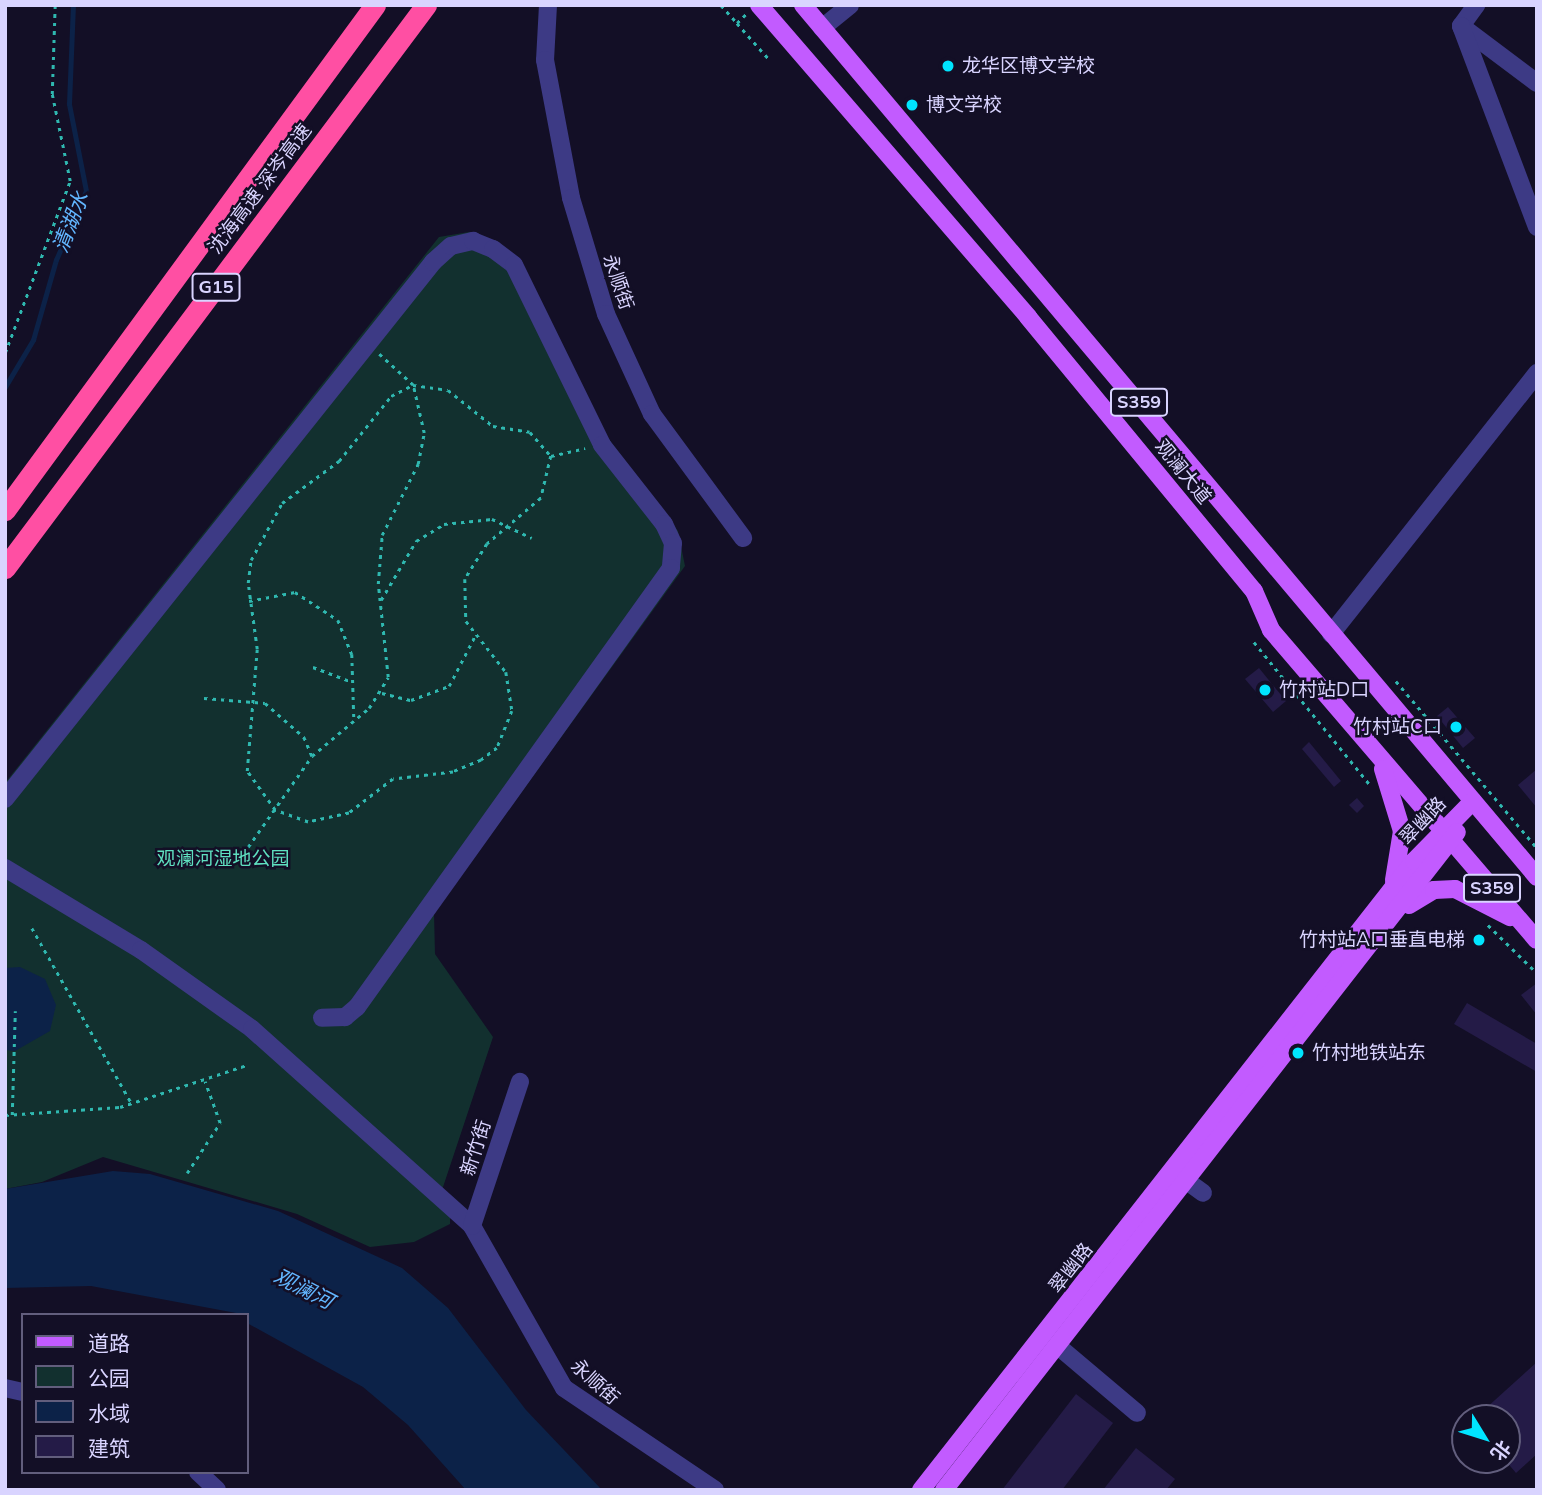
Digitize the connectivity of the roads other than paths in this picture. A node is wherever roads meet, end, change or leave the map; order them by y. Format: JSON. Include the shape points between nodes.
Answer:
{"nodes":[{"id":1,"x":375,"y":5,"type":"edge"},
{"id":2,"x":426,"y":5,"type":"edge"},
{"id":3,"x":548,"y":5,"type":"edge"},
{"id":4,"x":758,"y":5,"type":"edge"},
{"id":5,"x":803,"y":5,"type":"edge"},
{"id":6,"x":850,"y":5,"type":"edge"},
{"id":7,"x":1476,"y":5,"type":"edge"},
{"id":8,"x":1461,"y":26,"type":"junction"},
{"id":9,"x":822,"y":28,"type":"junction"},
{"id":10,"x":1537,"y":83,"type":"edge"},
{"id":11,"x":1537,"y":227,"type":"edge"},
{"id":12,"x":1537,"y":373,"type":"edge"},
{"id":13,"x":5,"y":510,"type":"edge"},
{"id":14,"x":743,"y":538,"type":"dead end"},
{"id":15,"x":5,"y":568,"type":"edge"},
{"id":16,"x":1331,"y":634,"type":"junction"},
{"id":17,"x":1367,"y":742,"type":"junction"},
{"id":18,"x":5,"y":799,"type":"edge"},
{"id":19,"x":1473,"y":801,"type":"junction"},
{"id":20,"x":1447,"y":835,"type":"junction"},
{"id":21,"x":5,"y":868,"type":"edge"},
{"id":22,"x":1537,"y":877,"type":"edge"},
{"id":23,"x":1386,"y":912,"type":"junction"},
{"id":24,"x":1534,"y":937,"type":"edge"},
{"id":25,"x":322,"y":1018,"type":"dead end"},
{"id":26,"x":520,"y":1082,"type":"dead end"},
{"id":27,"x":1180,"y":1176,"type":"junction"},
{"id":28,"x":1203,"y":1193,"type":"dead end"},
{"id":29,"x":472,"y":1226,"type":"junction"},
{"id":30,"x":1059,"y":1346,"type":"junction"},
{"id":31,"x":1137,"y":1413,"type":"dead end"},
{"id":32,"x":200,"y":1474,"type":"edge"},
{"id":33,"x":217,"y":1490,"type":"edge"},
{"id":34,"x":715,"y":1490,"type":"edge"},
{"id":35,"x":921,"y":1490,"type":"edge"},
{"id":36,"x":944,"y":1490,"type":"edge"}],
"edges":[{"from":1,"to":13,"type":"highway","name":"沈海高速 深岑高速","number":"G15"},
{"from":2,"to":15,"type":"highway","name":"沈海高速 深岑高速","number":"G15"},
{"from":3,"to":14,"type":"street","name":"永顺街","via":[[545,61],[571,198],[606,314],[652,414]]},
{"from":4,"to":17,"type":"main road","name":"观澜大道","number":"S359","via":[[1054,348],[1254,592],[1271,630]]},
{"from":5,"to":9,"type":"main road","name":"观澜大道","number":"S359"},
{"from":6,"to":9,"type":"street"},
{"from":7,"to":8,"type":"street"},
{"from":8,"to":10,"type":"street"},
{"from":8,"to":11,"type":"street"},
{"from":9,"to":16,"type":"main road","name":"观澜大道","number":"S359"},
{"from":12,"to":16,"type":"street"},
{"from":16,"to":19,"type":"main road","name":"观澜大道","number":"S359"},
{"from":17,"to":20,"type":"main road","name":"观澜大道","number":"S359"},
{"from":17,"to":23,"type":"main road","via":[[1392,789],[1402,831],[1400,865]]},
{"from":18,"to":25,"type":"street","via":[[451,246],[473,242],[493,249],[514,265],[603,444],[664,524],[673,543],[671,568],[357,1007],[345,1017]]},
{"from":19,"to":20,"type":"main road","name":"翠幽路"},
{"from":19,"to":22,"type":"main road","name":"观澜大道","number":"S359"},
{"from":20,"to":23,"type":"main road","name":"翠幽路"},
{"from":20,"to":24,"type":"main road","name":"观澜大道","number":"S359"},
{"from":21,"to":29,"type":"street","name":"永顺街","via":[[141,950],[252,1029]]},
{"from":23,"to":24,"type":"main road","via":[[1427,893],[1455,889]]},
{"from":23,"to":27,"type":"main road","name":"翠幽路"},
{"from":26,"to":29,"type":"street","name":"新竹街"},
{"from":27,"to":28,"type":"street"},
{"from":27,"to":30,"type":"main road","name":"翠幽路"},
{"from":27,"to":35,"type":"main road","name":"翠幽路"},
{"from":29,"to":34,"type":"street","name":"永顺街","via":[[564,1388]]},
{"from":30,"to":31,"type":"street"},
{"from":30,"to":36,"type":"main road","name":"翠幽路"},
{"from":32,"to":33,"type":"street"}]}
